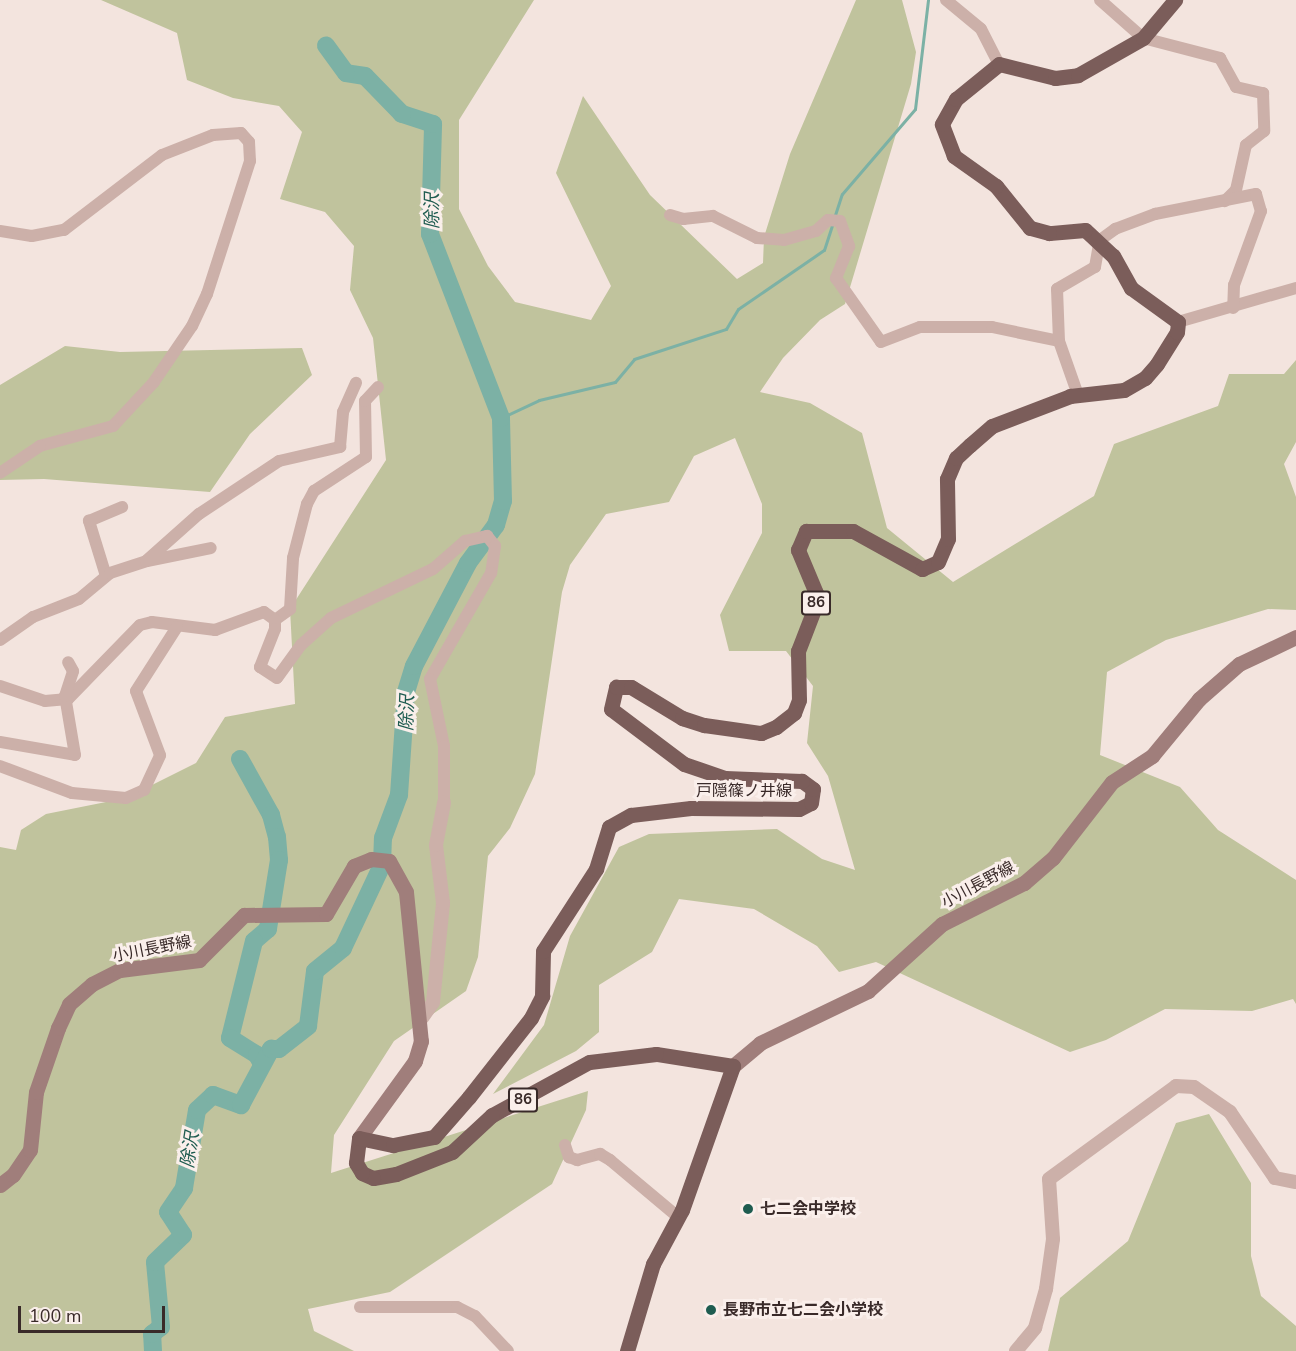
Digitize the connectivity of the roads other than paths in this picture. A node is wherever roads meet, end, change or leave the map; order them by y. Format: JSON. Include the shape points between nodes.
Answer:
{"nodes":[{"id":1,"x":946,"y":0,"type":"edge"},
{"id":2,"x":1100,"y":0,"type":"edge"},
{"id":3,"x":1175,"y":0,"type":"edge"},
{"id":4,"x":1143,"y":38,"type":"junction"},
{"id":5,"x":999,"y":64,"type":"junction"},
{"id":6,"x":1224,"y":202,"type":"junction"},
{"id":7,"x":670,"y":215,"type":"dead end"},
{"id":8,"x":0,"y":231,"type":"edge"},
{"id":9,"x":1100,"y":240,"type":"junction"},
{"id":10,"x":1296,"y":288,"type":"edge"},
{"id":11,"x":1233,"y":308,"type":"junction"},
{"id":12,"x":1178,"y":322,"type":"junction"},
{"id":13,"x":1059,"y":341,"type":"junction"},
{"id":14,"x":356,"y":383,"type":"dead end"},
{"id":15,"x":378,"y":387,"type":"dead end"},
{"id":16,"x":1078,"y":395,"type":"junction"},
{"id":17,"x":0,"y":473,"type":"edge"},
{"id":18,"x":122,"y":507,"type":"dead end"},
{"id":19,"x":211,"y":548,"type":"dead end"},
{"id":20,"x":146,"y":561,"type":"junction"},
{"id":21,"x":106,"y":576,"type":"junction"},
{"id":22,"x":274,"y":620,"type":"junction"},
{"id":23,"x":177,"y":627,"type":"junction"},
{"id":24,"x":1296,"y":637,"type":"edge"},
{"id":25,"x":0,"y":640,"type":"edge"},
{"id":26,"x":68,"y":662,"type":"dead end"},
{"id":27,"x":0,"y":686,"type":"edge"},
{"id":28,"x":68,"y":699,"type":"junction"},
{"id":29,"x":0,"y":741,"type":"edge"},
{"id":30,"x":0,"y":766,"type":"edge"},
{"id":31,"x":444,"y":803,"type":"joint"},
{"id":32,"x":422,"y":1018,"type":"junction"},
{"id":33,"x":733,"y":1066,"type":"junction"},
{"id":34,"x":359,"y":1138,"type":"junction"},
{"id":35,"x":565,"y":1145,"type":"dead end"},
{"id":36,"x":1296,"y":1182,"type":"edge"},
{"id":37,"x":0,"y":1185,"type":"edge"},
{"id":38,"x":678,"y":1217,"type":"junction"},
{"id":39,"x":360,"y":1307,"type":"dead end"},
{"id":40,"x":508,"y":1351,"type":"edge"},
{"id":41,"x":627,"y":1351,"type":"edge"},
{"id":42,"x":1016,"y":1351,"type":"edge"}],
"edges":[{"from":1,"to":5,"type":"street","via":[[981,29]]},
{"from":2,"to":4,"type":"street"},
{"from":3,"to":4,"type":"main road"},
{"from":4,"to":5,"type":"main road","via":[[1078,75],[1056,78]]},
{"from":4,"to":6,"type":"street","via":[[1220,58],[1236,87],[1258,90],[1267,99],[1264,130],[1246,145],[1236,190]]},
{"from":5,"to":9,"type":"main road","via":[[947,111],[943,135],[954,156],[996,186],[1030,228],[1049,233],[1085,230]]},
{"from":6,"to":9,"type":"street","via":[[1155,214],[1115,229]]},
{"from":6,"to":11,"type":"street","via":[[1256,194],[1261,211],[1234,285]]},
{"from":7,"to":13,"type":"street","via":[[683,219],[713,216],[757,238],[784,240],[816,231],[828,220],[840,220],[849,246],[836,278],[881,342],[920,327],[992,327]]},
{"from":8,"to":17,"type":"street","via":[[32,236],[64,230],[162,155],[213,135],[241,133],[249,142],[250,161],[207,294],[192,326],[154,382],[113,426],[40,446]]},
{"from":9,"to":12,"type":"main road","via":[[1131,288]]},
{"from":9,"to":13,"type":"street","via":[[1095,267],[1057,288]]},
{"from":10,"to":11,"type":"street"},
{"from":11,"to":12,"type":"street"},
{"from":12,"to":16,"type":"main road","name":"戸隠篠ノ井線","number":"86","via":[[1167,350],[1145,378],[1124,390]]},
{"from":13,"to":16,"type":"street"},
{"from":14,"to":20,"type":"street","via":[[343,412],[340,447],[279,461],[199,514]]},
{"from":15,"to":22,"type":"street","via":[[365,401],[366,457],[314,491],[293,558],[290,609]]},
{"from":16,"to":34,"type":"main road","name":"戸隠篠ノ井線","number":"86","via":[[992,426],[956,458],[947,479],[948,539],[938,562],[922,569],[853,531],[806,531],[798,550],[816,593],[815,607],[798,651],[799,700],[787,720],[761,732],[704,726],[630,687],[611,691],[611,709],[684,764],[725,778],[802,781],[813,789],[811,803],[799,809],[691,808],[630,815],[609,827],[596,869],[543,951],[542,996],[531,1018],[469,1097],[434,1137],[393,1144]]},
{"from":18,"to":21,"type":"street","via":[[89,521]]},
{"from":19,"to":20,"type":"street"},
{"from":20,"to":21,"type":"street"},
{"from":21,"to":25,"type":"street","via":[[79,599],[33,617]]},
{"from":22,"to":23,"type":"street","via":[[264,612],[215,630]]},
{"from":22,"to":31,"type":"street","via":[[260,668],[270,678],[284,671],[301,645],[331,618],[434,569],[465,541],[488,536],[495,546],[491,573],[430,679],[444,746]]},
{"from":23,"to":28,"type":"street","via":[[152,622],[140,626]]},
{"from":23,"to":30,"type":"street","via":[[136,691],[160,755],[144,790],[126,798],[72,793]]},
{"from":24,"to":33,"type":"main road","name":"小川長野線","via":[[1239,664],[1199,699],[1152,756],[1112,782],[1067,842],[1024,883],[942,924],[868,991],[760,1043]]},
{"from":26,"to":28,"type":"street","via":[[73,671],[65,696]]},
{"from":27,"to":28,"type":"street","via":[[45,701]]},
{"from":28,"to":29,"type":"street","via":[[75,755]]},
{"from":31,"to":32,"type":"street","via":[[436,845],[443,903],[434,1002]]},
{"from":32,"to":34,"type":"main road","name":"小川長野線","via":[[415,1061]]},
{"from":32,"to":37,"type":"main road","name":"小川長野線","via":[[406,892],[389,861],[371,859],[354,866],[326,914],[244,915],[199,960],[120,970],[69,1004],[36,1092],[30,1150],[14,1175]]},
{"from":33,"to":34,"type":"main road","number":"86","via":[[656,1054],[589,1062],[492,1115],[452,1152],[396,1174],[373,1178],[362,1173],[356,1163]]},
{"from":33,"to":38,"type":"main road"},
{"from":35,"to":38,"type":"street","via":[[569,1156],[577,1160],[600,1154],[610,1160]]},
{"from":36,"to":42,"type":"street","via":[[1275,1178],[1230,1112],[1194,1087],[1176,1086],[1049,1179],[1053,1239],[1046,1289],[1035,1328]]},
{"from":38,"to":41,"type":"main road","via":[[653,1264]]},
{"from":39,"to":40,"type":"street","via":[[457,1307],[475,1317]]}]}
